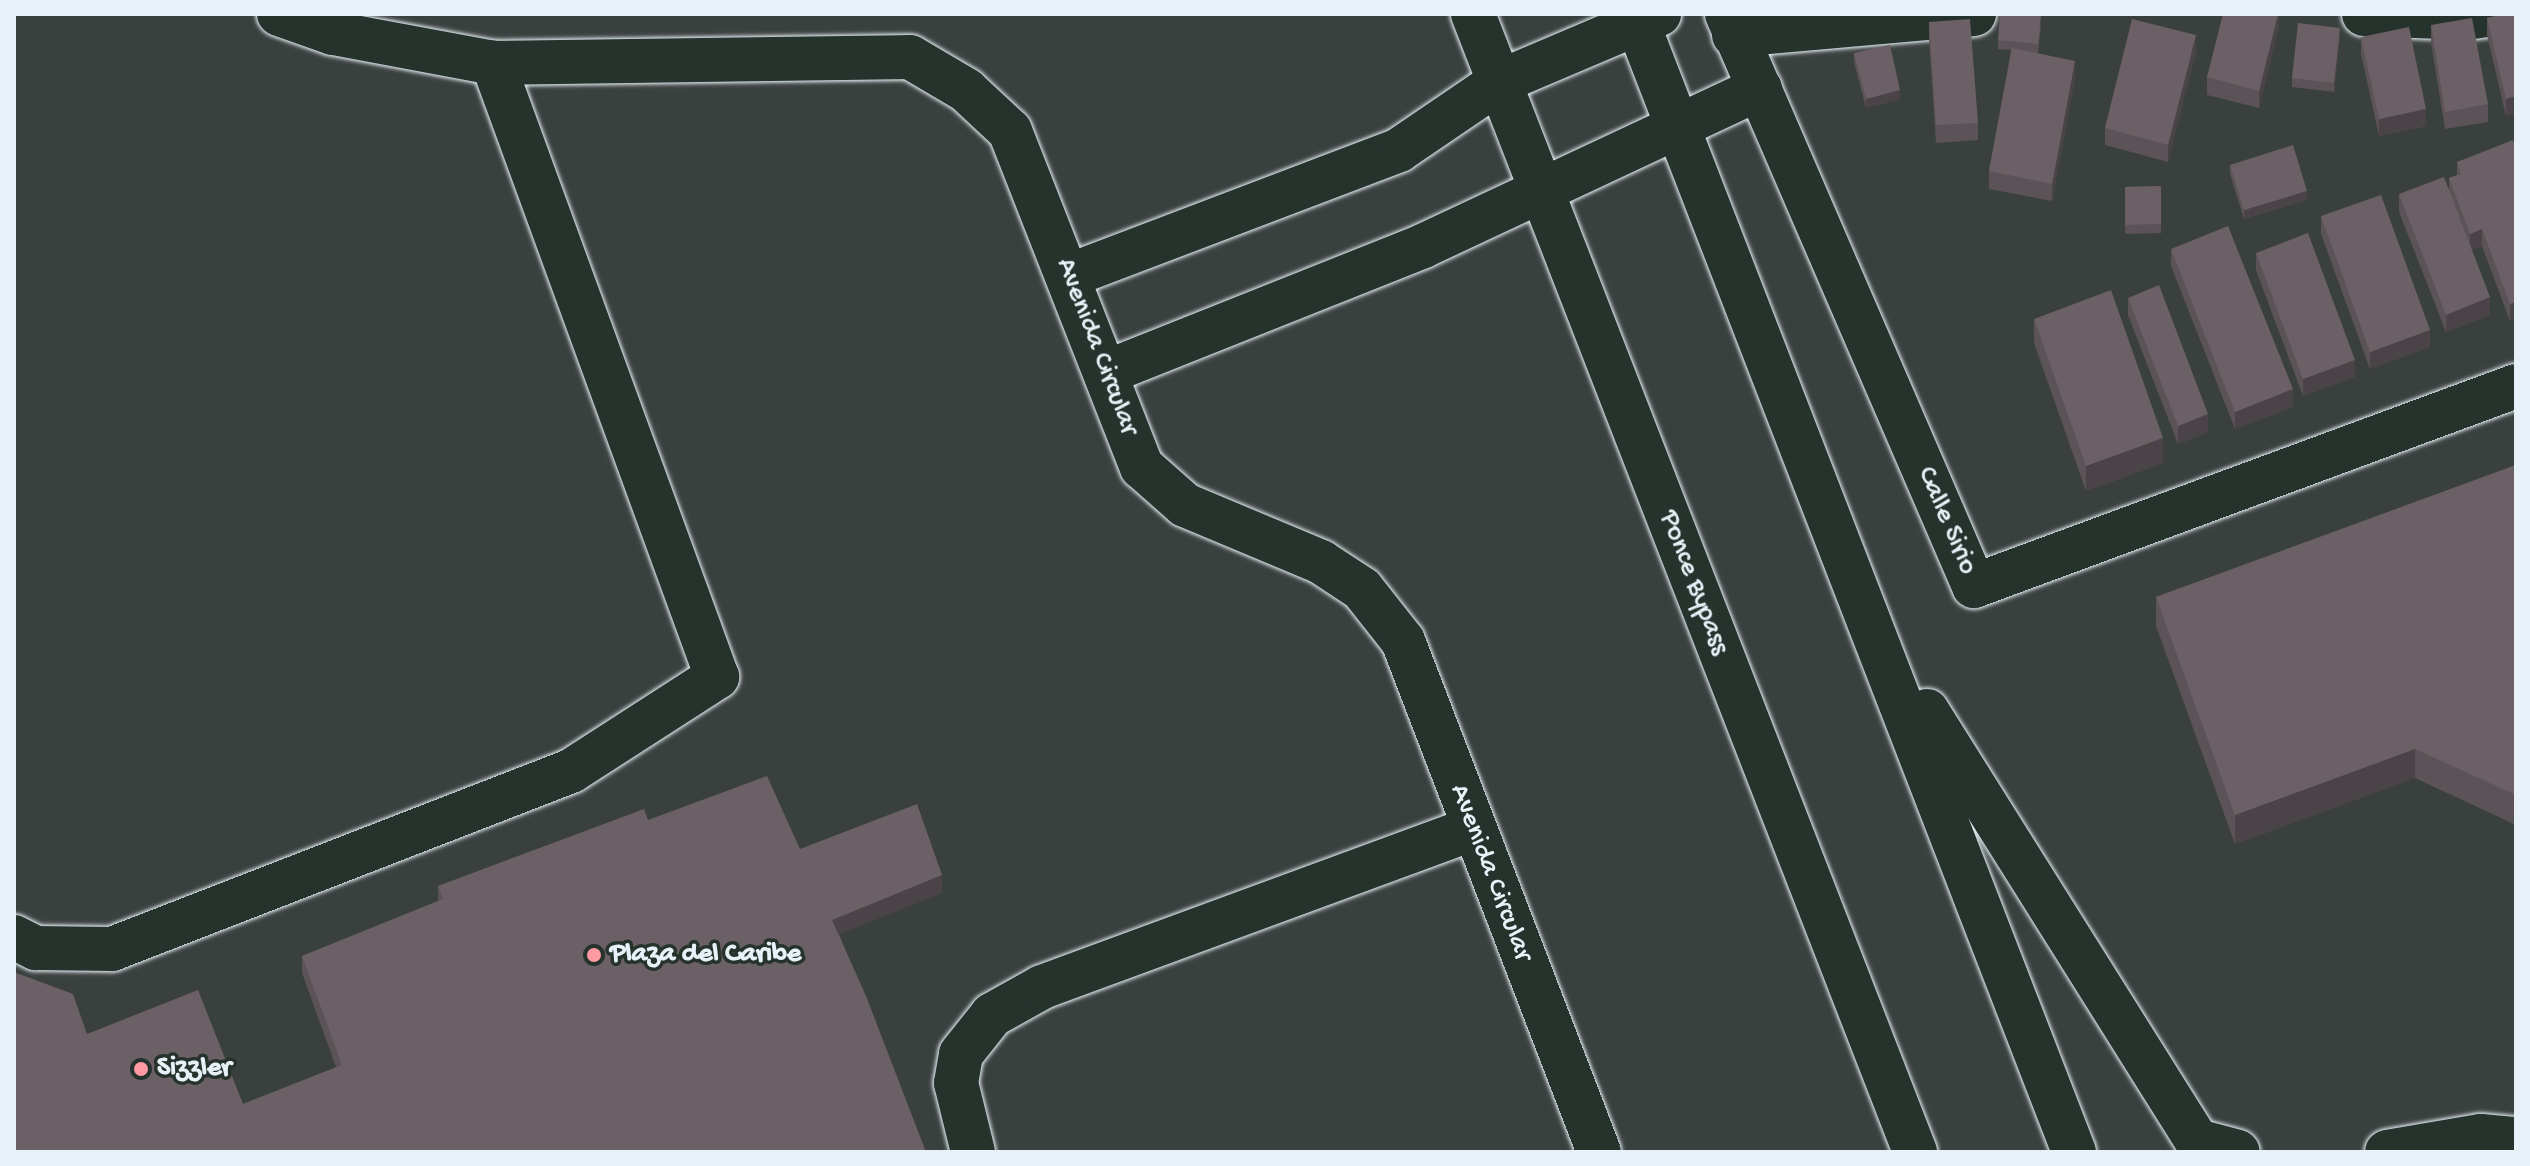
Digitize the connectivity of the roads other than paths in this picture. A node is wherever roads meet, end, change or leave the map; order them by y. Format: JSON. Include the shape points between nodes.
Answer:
{"nodes":[{"id":1,"x":279,"y":14,"type":"edge"},
{"id":2,"x":1473,"y":14,"type":"edge"},
{"id":3,"x":1974,"y":14,"type":"edge"},
{"id":4,"x":2364,"y":14,"type":"edge"},
{"id":5,"x":2495,"y":14,"type":"edge"},
{"id":6,"x":1644,"y":17,"type":"edge"},
{"id":7,"x":1730,"y":24,"type":"edge"},
{"id":8,"x":493,"y":63,"type":"junction"},
{"id":9,"x":1499,"y":82,"type":"junction"},
{"id":10,"x":1760,"y":88,"type":"junction"},
{"id":11,"x":1680,"y":128,"type":"junction"},
{"id":12,"x":1539,"y":188,"type":"junction"},
{"id":13,"x":1068,"y":276,"type":"junction"},
{"id":14,"x":1107,"y":372,"type":"junction"},
{"id":15,"x":2516,"y":386,"type":"edge"},
{"id":16,"x":1875,"y":626,"type":"junction"},
{"id":17,"x":1474,"y":828,"type":"junction"},
{"id":18,"x":14,"y":937,"type":"edge"},
{"id":19,"x":2516,"y":1139,"type":"edge"},
{"id":20,"x":973,"y":1152,"type":"edge"},
{"id":21,"x":1599,"y":1152,"type":"edge"},
{"id":22,"x":1915,"y":1152,"type":"edge"},
{"id":23,"x":2074,"y":1152,"type":"edge"},
{"id":24,"x":2238,"y":1152,"type":"edge"},
{"id":25,"x":2387,"y":1152,"type":"edge"}],
"edges":[{"from":1,"to":8,"type":"main road","name":"Avenida Circular","via":[[333,33]]},
{"from":2,"to":9,"type":"main road","name":"Ponce Bypass"},
{"from":3,"to":7,"type":"main road"},
{"from":4,"to":5,"type":"main road"},
{"from":6,"to":9,"type":"main road"},
{"from":6,"to":11,"type":"main road"},
{"from":7,"to":10,"type":"main road","name":"Calle Sirio"},
{"from":8,"to":13,"type":"main road","name":"Avenida Circular","via":[[910,57],[966,90],[1010,131]]},
{"from":8,"to":18,"type":"main road","via":[[717,677],[571,771],[141,939],[112,949],[36,948]]},
{"from":9,"to":12,"type":"main road","name":"Ponce Bypass"},
{"from":9,"to":13,"type":"main road","via":[[1399,150]]},
{"from":10,"to":11,"type":"main road"},
{"from":10,"to":15,"type":"main road","name":"Calle Sirio","via":[[1974,586]]},
{"from":11,"to":12,"type":"main road"},
{"from":11,"to":16,"type":"main road"},
{"from":12,"to":14,"type":"main road","via":[[1423,246]]},
{"from":12,"to":22,"type":"main road","name":"Ponce Bypass"},
{"from":13,"to":14,"type":"main road","name":"Avenida Circular"},
{"from":14,"to":17,"type":"main road","name":"Avenida Circular","via":[[1142,467],[1185,505],[1321,562],[1362,589],[1403,641]]},
{"from":16,"to":23,"type":"main road"},
{"from":16,"to":24,"type":"main road","via":[[2197,1141]]},
{"from":17,"to":20,"type":"main road","via":[[1042,987],[992,1015],[961,1054],[956,1083]]},
{"from":17,"to":21,"type":"main road","name":"Avenida Circular"},
{"from":19,"to":25,"type":"main road","via":[[2481,1136]]}]}
